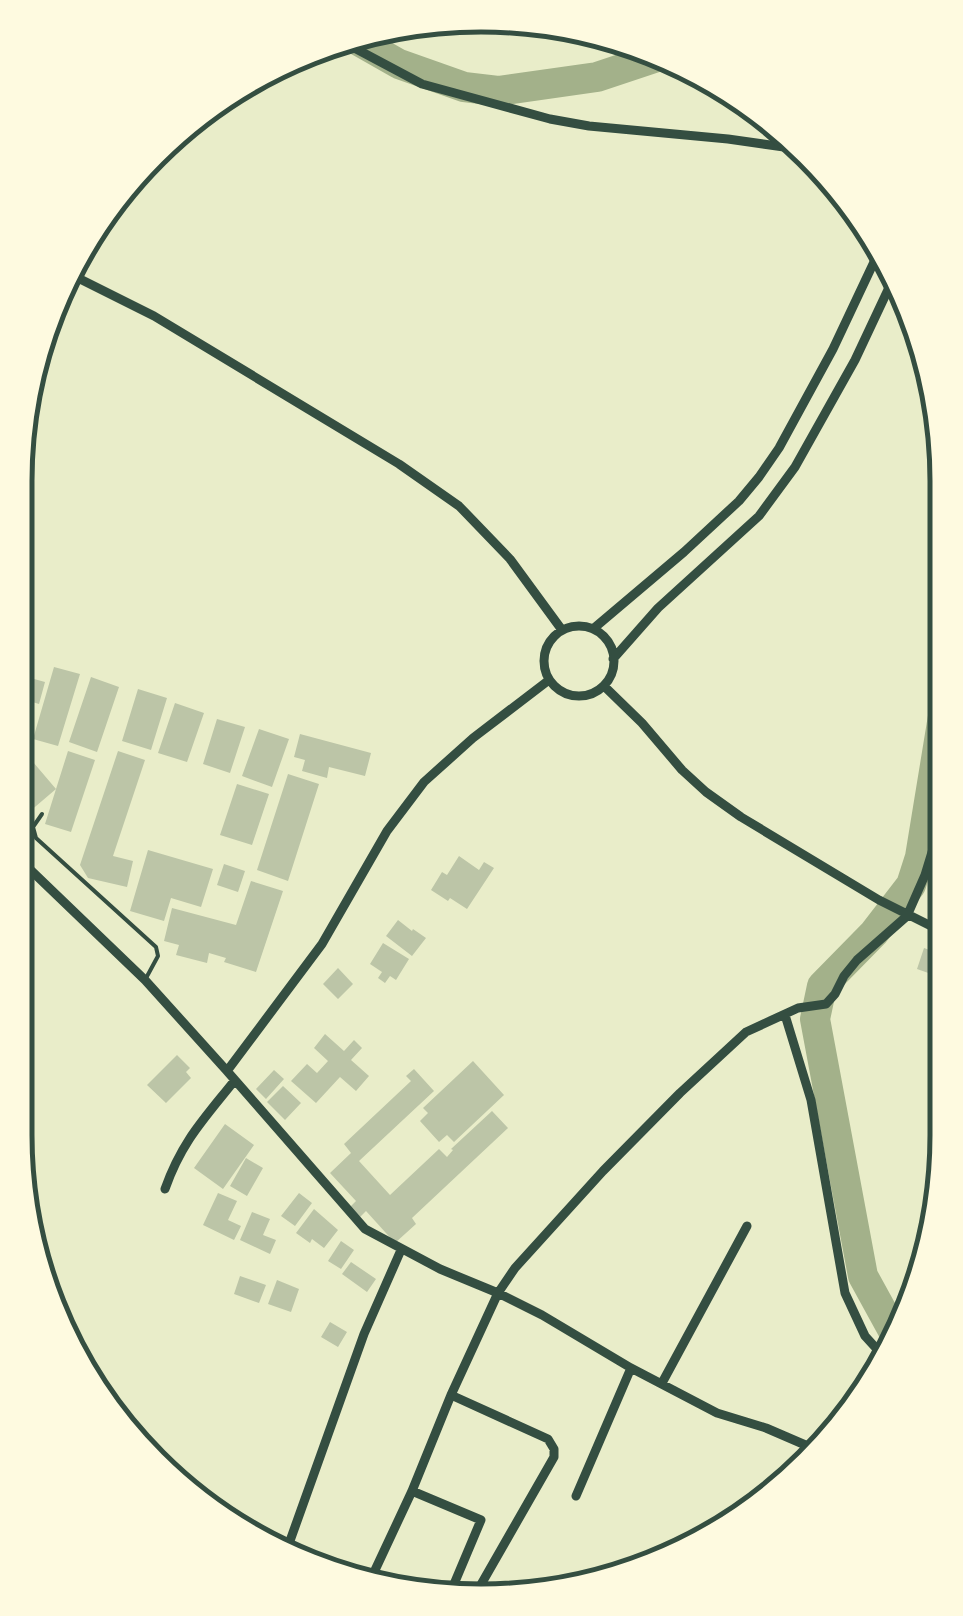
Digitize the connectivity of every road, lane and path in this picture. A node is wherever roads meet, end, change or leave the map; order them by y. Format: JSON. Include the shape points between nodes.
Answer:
{"nodes":[{"id":1,"x":359,"y":50,"type":"edge"},
{"id":2,"x":780,"y":146,"type":"edge"},
{"id":3,"x":873,"y":266,"type":"edge"},
{"id":4,"x":81,"y":279,"type":"edge"},
{"id":5,"x":887,"y":289,"type":"edge"},
{"id":6,"x":593,"y":629,"type":"junction"},
{"id":7,"x":562,"y":630,"type":"junction"},
{"id":8,"x":613,"y":659,"type":"junction"},
{"id":9,"x":549,"y":680,"type":"junction"},
{"id":10,"x":604,"y":686,"type":"junction"},
{"id":11,"x":42,"y":814,"type":"dead end"},
{"id":12,"x":930,"y":858,"type":"edge"},
{"id":13,"x":32,"y":871,"type":"edge"},
{"id":14,"x":905,"y":915,"type":"junction"},
{"id":15,"x":930,"y":926,"type":"edge"},
{"id":16,"x":145,"y":980,"type":"junction"},
{"id":17,"x":785,"y":1015,"type":"junction"},
{"id":18,"x":227,"y":1071,"type":"junction"},
{"id":19,"x":236,"y":1080,"type":"junction"},
{"id":20,"x":165,"y":1189,"type":"dead end"},
{"id":21,"x":747,"y":1226,"type":"dead end"},
{"id":22,"x":401,"y":1250,"type":"junction"},
{"id":23,"x":498,"y":1293,"type":"junction"},
{"id":24,"x":876,"y":1348,"type":"edge"},
{"id":25,"x":631,"y":1368,"type":"junction"},
{"id":26,"x":662,"y":1383,"type":"junction"},
{"id":27,"x":451,"y":1394,"type":"junction"},
{"id":28,"x":806,"y":1445,"type":"edge"},
{"id":29,"x":412,"y":1491,"type":"junction"},
{"id":30,"x":576,"y":1496,"type":"dead end"},
{"id":31,"x":290,"y":1540,"type":"edge"},
{"id":32,"x":375,"y":1570,"type":"edge"},
{"id":33,"x":455,"y":1583,"type":"edge"},
{"id":34,"x":481,"y":1584,"type":"edge"}],
"edges":[{"from":1,"to":2,"type":"street","via":[[422,84],[550,119]]},
{"from":3,"to":6,"type":"street","via":[[759,477]]},
{"from":4,"to":7,"type":"street","via":[[154,316],[460,506]]},
{"from":5,"to":8,"type":"street","via":[[855,360],[777,492]]},
{"from":6,"to":7,"type":"street"},
{"from":6,"to":8,"type":"street"},
{"from":7,"to":9,"type":"street","via":[[544,658]]},
{"from":8,"to":10,"type":"street"},
{"from":9,"to":10,"type":"street","via":[[575,696]]},
{"from":9,"to":18,"type":"street","via":[[424,782],[322,944]]},
{"from":10,"to":14,"type":"street","via":[[706,792]]},
{"from":11,"to":16,"type":"lane","via":[[33,827],[36,838],[156,947]]},
{"from":12,"to":14,"type":"street"},
{"from":13,"to":16,"type":"street"},
{"from":14,"to":15,"type":"street"},
{"from":14,"to":17,"type":"street","via":[[857,960],[826,1004]]},
{"from":16,"to":18,"type":"street"},
{"from":17,"to":23,"type":"street","via":[[746,1032],[680,1093]]},
{"from":17,"to":24,"type":"street","via":[[811,1100],[845,1294]]},
{"from":18,"to":19,"type":"street"},
{"from":19,"to":20,"type":"street","via":[[185,1143]]},
{"from":19,"to":22,"type":"street","via":[[365,1229]]},
{"from":21,"to":26,"type":"street"},
{"from":22,"to":23,"type":"street"},
{"from":22,"to":31,"type":"street"},
{"from":23,"to":25,"type":"street"},
{"from":23,"to":27,"type":"street"},
{"from":25,"to":26,"type":"street"},
{"from":25,"to":30,"type":"street"},
{"from":26,"to":28,"type":"street","via":[[717,1413]]},
{"from":27,"to":29,"type":"street"},
{"from":27,"to":34,"type":"street","via":[[548,1439],[554,1448]]},
{"from":29,"to":32,"type":"street"},
{"from":29,"to":33,"type":"street","via":[[482,1520]]}]}
